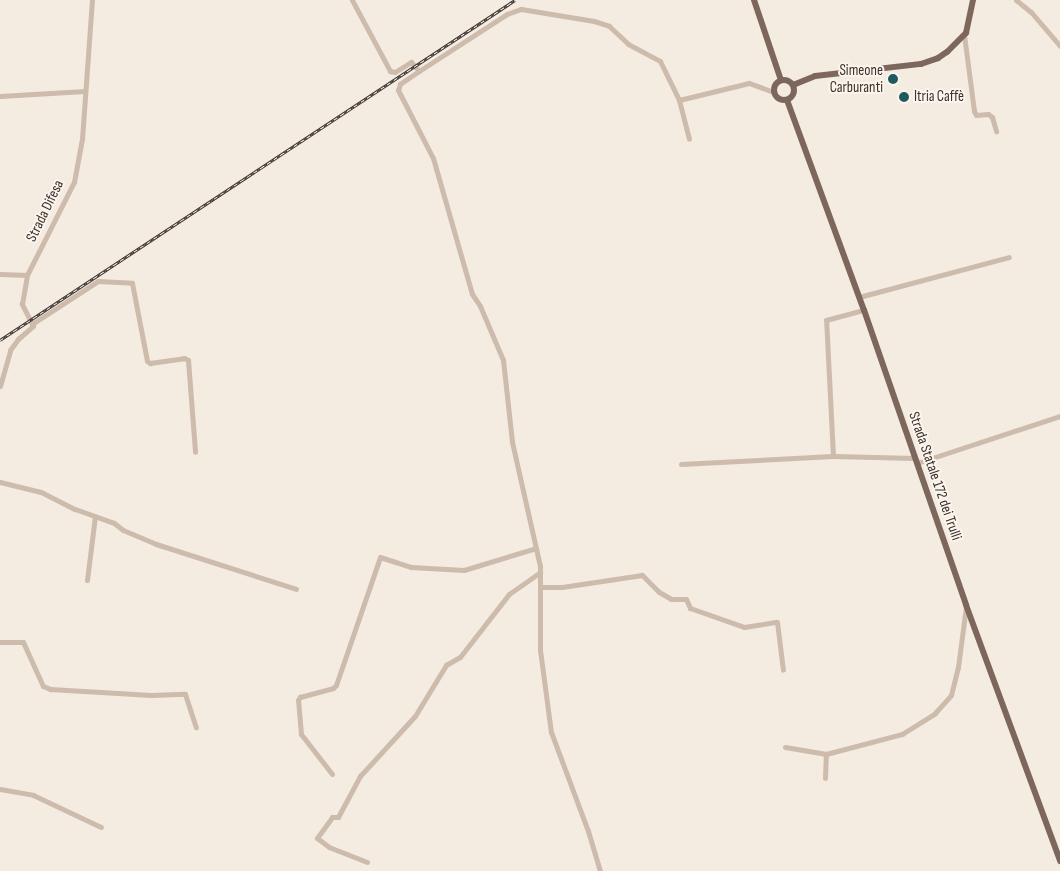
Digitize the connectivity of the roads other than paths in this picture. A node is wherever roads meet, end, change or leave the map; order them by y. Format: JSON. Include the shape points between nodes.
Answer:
{"nodes":[{"id":1,"x":92,"y":0,"type":"edge"},
{"id":2,"x":352,"y":0,"type":"edge"},
{"id":3,"x":754,"y":0,"type":"edge"},
{"id":4,"x":973,"y":0,"type":"edge"},
{"id":5,"x":1016,"y":0,"type":"edge"},
{"id":6,"x":964,"y":35,"type":"junction"},
{"id":7,"x":1060,"y":46,"type":"edge"},
{"id":8,"x":419,"y":71,"type":"junction"},
{"id":9,"x":781,"y":80,"type":"junction"},
{"id":10,"x":793,"y":86,"type":"junction"},
{"id":11,"x":85,"y":91,"type":"junction"},
{"id":12,"x":774,"y":92,"type":"junction"},
{"id":13,"x":0,"y":96,"type":"edge"},
{"id":14,"x":679,"y":100,"type":"junction"},
{"id":15,"x":787,"y":100,"type":"junction"},
{"id":16,"x":996,"y":131,"type":"dead end"},
{"id":17,"x":689,"y":139,"type":"dead end"},
{"id":18,"x":1009,"y":256,"type":"dead end"},
{"id":19,"x":0,"y":274,"type":"edge"},
{"id":20,"x":27,"y":276,"type":"junction"},
{"id":21,"x":859,"y":297,"type":"junction"},
{"id":22,"x":864,"y":310,"type":"junction"},
{"id":23,"x":32,"y":324,"type":"junction"},
{"id":24,"x":0,"y":386,"type":"edge"},
{"id":25,"x":1060,"y":416,"type":"edge"},
{"id":26,"x":195,"y":452,"type":"dead end"},
{"id":27,"x":833,"y":456,"type":"junction"},
{"id":28,"x":916,"y":460,"type":"junction"},
{"id":29,"x":681,"y":464,"type":"dead end"},
{"id":30,"x":0,"y":482,"type":"edge"},
{"id":31,"x":95,"y":516,"type":"junction"},
{"id":32,"x":536,"y":548,"type":"junction"},
{"id":33,"x":540,"y":572,"type":"junction"},
{"id":34,"x":87,"y":580,"type":"dead end"},
{"id":35,"x":540,"y":587,"type":"junction"},
{"id":36,"x":296,"y":588,"type":"dead end"},
{"id":37,"x":966,"y":605,"type":"junction"},
{"id":38,"x":0,"y":642,"type":"edge"},
{"id":39,"x":783,"y":670,"type":"dead end"},
{"id":40,"x":196,"y":727,"type":"dead end"},
{"id":41,"x":785,"y":747,"type":"dead end"},
{"id":42,"x":826,"y":754,"type":"junction"},
{"id":43,"x":332,"y":774,"type":"dead end"},
{"id":44,"x":825,"y":778,"type":"dead end"},
{"id":45,"x":0,"y":789,"type":"edge"},
{"id":46,"x":101,"y":827,"type":"dead end"},
{"id":47,"x":1060,"y":861,"type":"edge"},
{"id":48,"x":367,"y":862,"type":"dead end"},
{"id":49,"x":600,"y":871,"type":"edge"}],
"edges":[{"from":1,"to":11,"type":"street","name":"Strada Difesa"},
{"from":2,"to":8,"type":"street","via":[[390,71],[395,72],[411,62]]},
{"from":3,"to":9,"type":"main road"},
{"from":4,"to":6,"type":"main road","via":[[970,22]]},
{"from":5,"to":7,"type":"street","via":[[1031,12]]},
{"from":6,"to":10,"type":"main road","via":[[948,52],[929,62],[815,76]]},
{"from":6,"to":16,"type":"street","via":[[974,111],[976,115],[992,117]]},
{"from":8,"to":14,"type":"street","via":[[507,14],[515,10],[530,10],[609,26],[628,44],[660,61]]},
{"from":8,"to":32,"type":"street","via":[[400,84],[398,90],[433,158],[472,294],[503,360],[512,442]]},
{"from":9,"to":10,"type":"main road"},
{"from":9,"to":12,"type":"main road"},
{"from":10,"to":15,"type":"main road","via":[[793,94]]},
{"from":11,"to":13,"type":"street"},
{"from":11,"to":20,"type":"street","name":"Strada Difesa","via":[[82,139],[74,182]]},
{"from":12,"to":14,"type":"street","via":[[749,83]]},
{"from":12,"to":15,"type":"main road","via":[[778,98]]},
{"from":14,"to":17,"type":"street"},
{"from":15,"to":21,"type":"main road","name":"Strada Statale 172 dei Trulli"},
{"from":18,"to":21,"type":"street"},
{"from":19,"to":20,"type":"street"},
{"from":20,"to":23,"type":"street","name":"Strada Difesa","via":[[22,304]]},
{"from":21,"to":22,"type":"main road","name":"Strada Statale 172 dei Trulli"},
{"from":22,"to":27,"type":"street","via":[[826,320]]},
{"from":22,"to":28,"type":"main road","name":"Strada Statale 172 dei Trulli"},
{"from":23,"to":24,"type":"street","via":[[32,328],[10,350]]},
{"from":23,"to":26,"type":"street","via":[[98,281],[132,283],[147,361],[188,360]]},
{"from":25,"to":28,"type":"street"},
{"from":27,"to":28,"type":"street"},
{"from":27,"to":29,"type":"street"},
{"from":28,"to":37,"type":"main road","name":"Strada Statale 172 dei Trulli"},
{"from":30,"to":31,"type":"street","via":[[41,492]]},
{"from":31,"to":34,"type":"street"},
{"from":31,"to":36,"type":"street","via":[[156,544]]},
{"from":32,"to":33,"type":"street"},
{"from":32,"to":43,"type":"street","via":[[464,570],[411,567],[380,557],[336,685],[298,700],[301,734]]},
{"from":33,"to":35,"type":"street"},
{"from":33,"to":48,"type":"street","via":[[508,594],[460,657],[446,665],[415,716],[360,776],[338,816],[332,817],[317,838],[329,847]]},
{"from":35,"to":39,"type":"street","via":[[562,588],[642,575],[670,599],[686,598],[690,608],[744,627],[777,622]]},
{"from":35,"to":49,"type":"street","via":[[540,650],[551,732]]},
{"from":37,"to":42,"type":"street","via":[[951,695],[935,713],[902,734]]},
{"from":37,"to":47,"type":"main road","name":"Strada Statale 172 dei Trulli"},
{"from":38,"to":40,"type":"street","via":[[23,642],[43,686],[50,689],[185,694]]},
{"from":41,"to":42,"type":"street"},
{"from":42,"to":44,"type":"street"},
{"from":45,"to":46,"type":"street","via":[[33,795]]}]}
